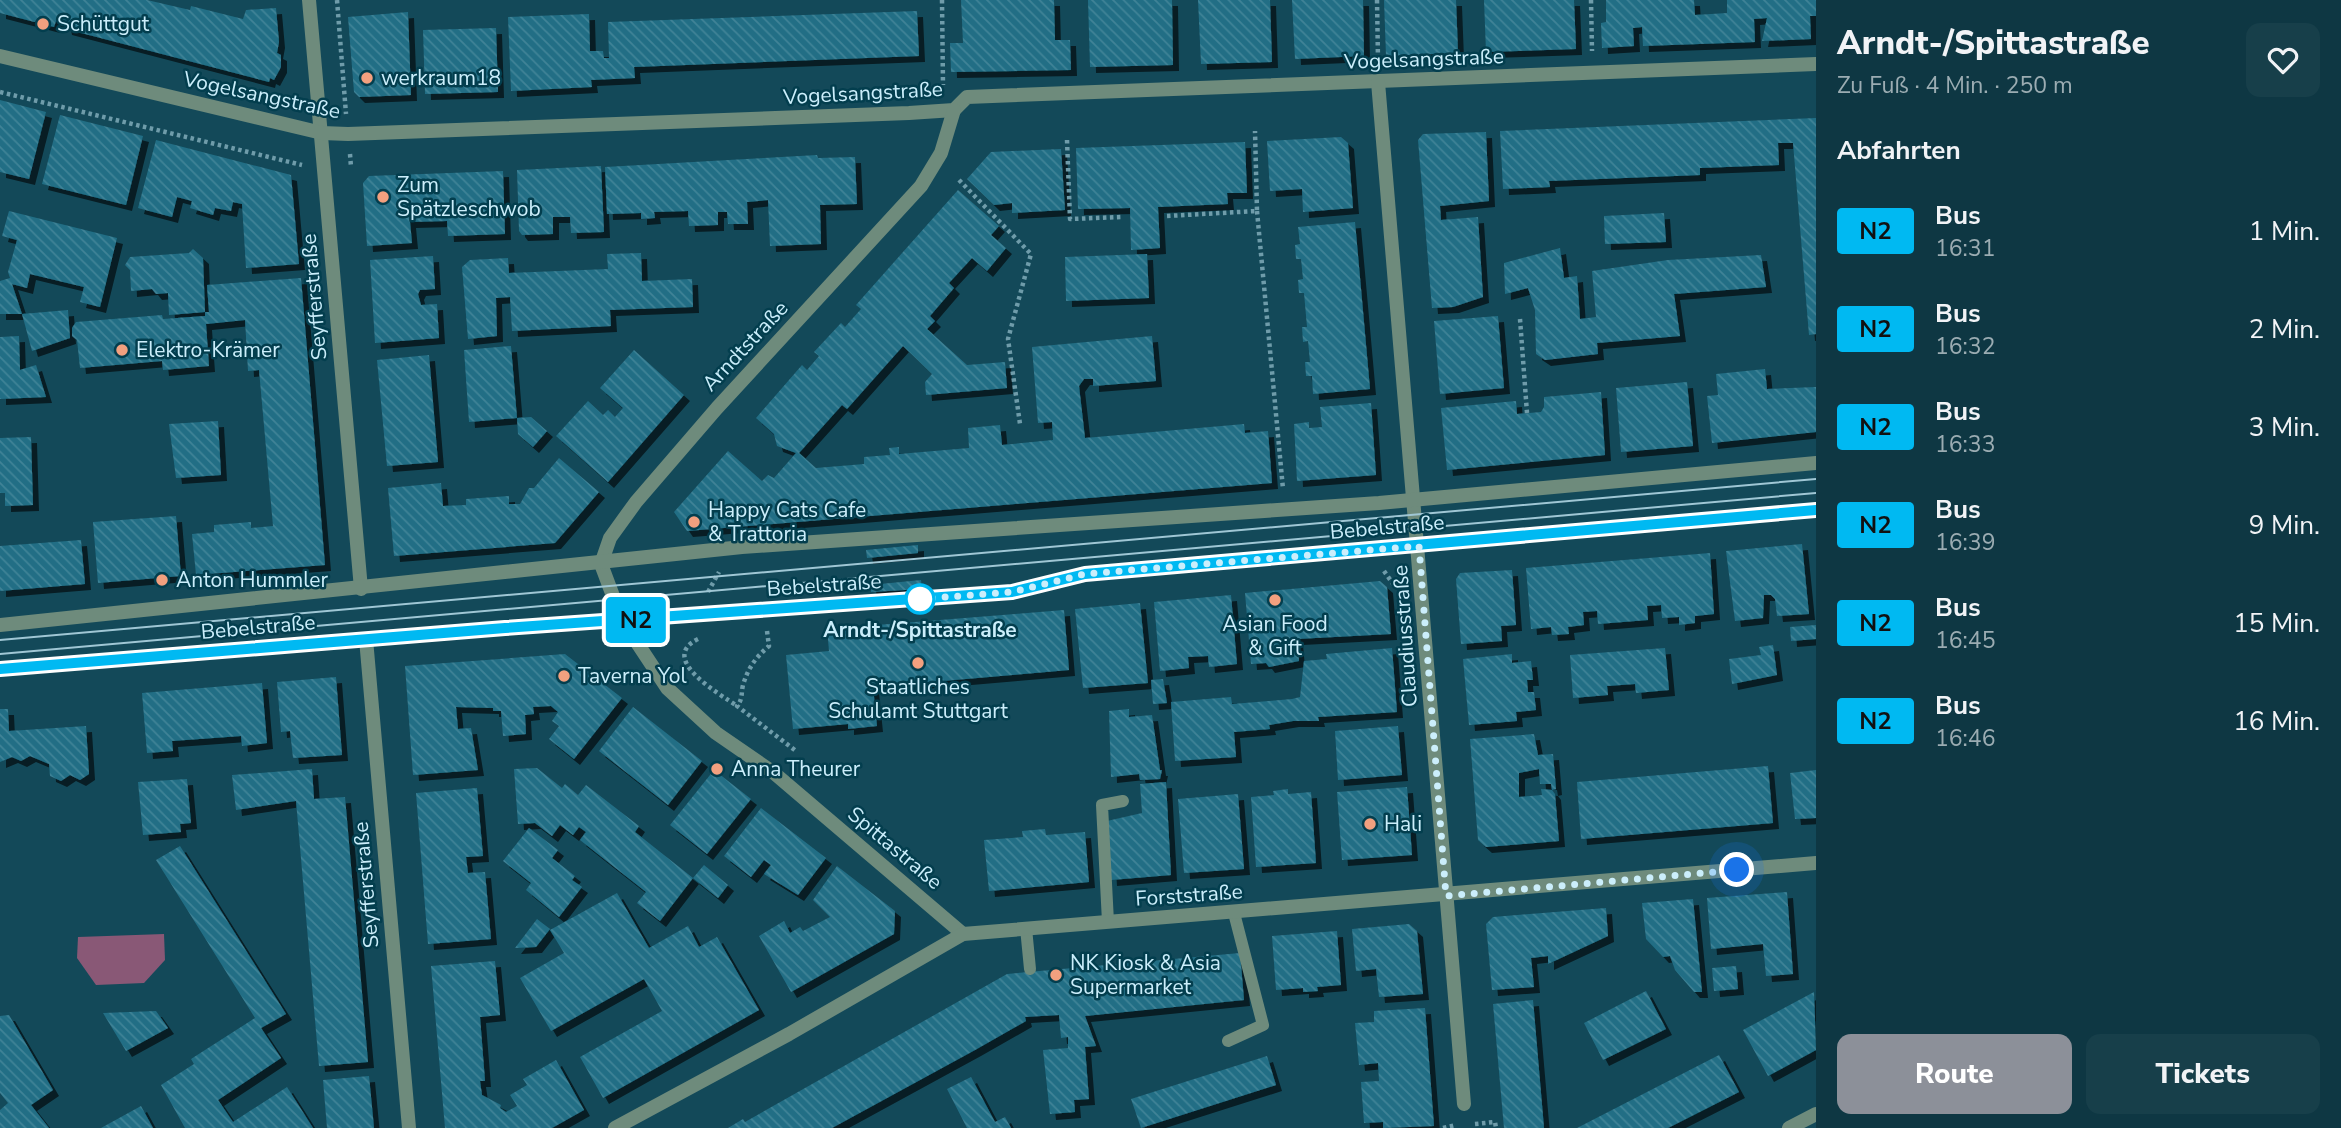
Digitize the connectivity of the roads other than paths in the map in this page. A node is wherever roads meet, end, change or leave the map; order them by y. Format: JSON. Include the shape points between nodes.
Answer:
{"nodes":[{"id":1,"x":309,"y":0,"type":"edge"},
{"id":2,"x":0,"y":56,"type":"edge"},
{"id":3,"x":1816,"y":64,"type":"edge"},
{"id":4,"x":1378,"y":82,"type":"junction"},
{"id":5,"x":954,"y":110,"type":"junction"},
{"id":6,"x":322,"y":133,"type":"junction"},
{"id":7,"x":1816,"y":463,"type":"edge"},
{"id":8,"x":1413,"y":501,"type":"junction"},
{"id":9,"x":1816,"y":510,"type":"edge"},
{"id":10,"x":1419,"y":546,"type":"junction"},
{"id":11,"x":601,"y":564,"type":"junction"},
{"id":12,"x":361,"y":589,"type":"junction"},
{"id":13,"x":622,"y":620,"type":"junction"},
{"id":14,"x":0,"y":625,"type":"edge"},
{"id":15,"x":366,"y":639,"type":"junction"},
{"id":16,"x":0,"y":669,"type":"edge"},
{"id":17,"x":1123,"y":801,"type":"dead end"},
{"id":18,"x":1816,"y":863,"type":"edge"},
{"id":19,"x":1446,"y":896,"type":"junction"},
{"id":20,"x":1234,"y":913,"type":"junction"},
{"id":21,"x":1108,"y":922,"type":"junction"},
{"id":22,"x":1026,"y":928,"type":"junction"},
{"id":23,"x":963,"y":934,"type":"junction"},
{"id":24,"x":1030,"y":969,"type":"dead end"},
{"id":25,"x":1228,"y":1041,"type":"dead end"},
{"id":26,"x":1464,"y":1104,"type":"dead end"},
{"id":27,"x":1814,"y":1118,"type":"edge"},
{"id":28,"x":409,"y":1128,"type":"edge"},
{"id":29,"x":615,"y":1128,"type":"edge"},
{"id":30,"x":1789,"y":1128,"type":"edge"}],
"edges":[{"from":1,"to":6,"type":"street","name":"Seyfferstraße"},
{"from":2,"to":6,"type":"street","name":"Vogelsangstraße"},
{"from":3,"to":4,"type":"street","name":"Vogelsangstraße"},
{"from":4,"to":5,"type":"street","name":"Vogelsangstraße","via":[[967,97]]},
{"from":4,"to":8,"type":"street","name":"Claudiusstraße"},
{"from":5,"to":6,"type":"street","name":"Vogelsangstraße"},
{"from":5,"to":11,"type":"street","name":"Arndtstraße","via":[[941,153],[921,186],[636,502],[610,537]]},
{"from":6,"to":12,"type":"street","name":"Seyfferstraße"},
{"from":7,"to":8,"type":"street","name":"Bebelstraße"},
{"from":8,"to":10,"type":"street","name":"Claudiusstraße"},
{"from":8,"to":11,"type":"street","name":"Bebelstraße","via":[[742,547]]},
{"from":9,"to":10,"type":"street","name":"Bebelstraße"},
{"from":10,"to":13,"type":"street","name":"Bebelstraße","via":[[1085,574],[1012,592]]},
{"from":10,"to":19,"type":"street","name":"Claudiusstraße"},
{"from":11,"to":12,"type":"street","name":"Bebelstraße"},
{"from":11,"to":13,"type":"street"},
{"from":12,"to":14,"type":"street","name":"Bebelstraße"},
{"from":13,"to":15,"type":"street","name":"Bebelstraße"},
{"from":13,"to":23,"type":"street","name":"Spittastraße","via":[[667,688]]},
{"from":15,"to":16,"type":"street","name":"Bebelstraße"},
{"from":15,"to":28,"type":"street","name":"Seyfferstraße"},
{"from":17,"to":21,"type":"lane","via":[[1102,805]]},
{"from":18,"to":19,"type":"street","name":"Forststraße"},
{"from":19,"to":20,"type":"street","name":"Forststraße"},
{"from":19,"to":26,"type":"street","name":"Claudiusstraße"},
{"from":20,"to":21,"type":"street","name":"Forststraße"},
{"from":20,"to":25,"type":"lane","via":[[1263,1025]]},
{"from":21,"to":22,"type":"street","name":"Forststraße"},
{"from":22,"to":23,"type":"street","name":"Forststraße"},
{"from":22,"to":24,"type":"lane"},
{"from":23,"to":29,"type":"street","name":"Forststraße"},
{"from":27,"to":30,"type":"street"}]}
